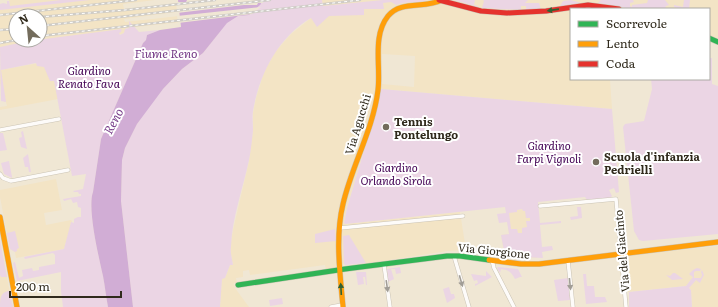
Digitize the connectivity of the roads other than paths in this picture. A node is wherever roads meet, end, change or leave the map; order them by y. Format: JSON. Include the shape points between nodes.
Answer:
{"nodes":[{"id":1,"x":433,"y":0,"type":"edge"},
{"id":2,"x":440,"y":0,"type":"edge"},
{"id":3,"x":451,"y":0,"type":"edge"},
{"id":4,"x":457,"y":4,"type":"junction"},
{"id":5,"x":424,"y":5,"type":"junction"},
{"id":6,"x":611,"y":8,"type":"edge"},
{"id":7,"x":59,"y":119,"type":"dead end"},
{"id":8,"x":0,"y":130,"type":"edge"},
{"id":9,"x":68,"y":170,"type":"dead end"},
{"id":10,"x":0,"y":174,"type":"edge"},
{"id":11,"x":540,"y":206,"type":"dead end"},
{"id":12,"x":463,"y":216,"type":"dead end"},
{"id":13,"x":0,"y":217,"type":"edge"},
{"id":14,"x":340,"y":228,"type":"junction"},
{"id":15,"x":718,"y":242,"type":"edge"},
{"id":16,"x":621,"y":253,"type":"junction"},
{"id":17,"x":454,"y":256,"type":"junction"},
{"id":18,"x":492,"y":260,"type":"junction"},
{"id":19,"x":568,"y":261,"type":"junction"},
{"id":20,"x":384,"y":265,"type":"junction"},
{"id":21,"x":340,"y":270,"type":"junction"},
{"id":22,"x":238,"y":285,"type":"dead end"},
{"id":23,"x":342,"y":306,"type":"edge"},
{"id":24,"x":17,"y":307,"type":"edge"},
{"id":25,"x":331,"y":307,"type":"edge"},
{"id":26,"x":390,"y":307,"type":"edge"},
{"id":27,"x":469,"y":307,"type":"edge"},
{"id":28,"x":514,"y":307,"type":"edge"},
{"id":29,"x":573,"y":307,"type":"edge"},
{"id":30,"x":626,"y":307,"type":"edge"}],
"edges":[{"from":1,"to":5,"type":"street","name":"Via Agucchi"},
{"from":2,"to":4,"type":"street"},
{"from":2,"to":5,"type":"street","name":"Via Agucchi"},
{"from":3,"to":4,"type":"street"},
{"from":6,"to":4,"type":"street","one_way":true,"via":[[588,5],[507,13],[481,11]]},
{"from":5,"to":14,"type":"street","name":"Via Agucchi","via":[[400,7],[384,22],[378,51],[378,90],[343,204]]},
{"from":7,"to":8,"type":"street"},
{"from":9,"to":10,"type":"street","via":[[11,181]]},
{"from":11,"to":16,"type":"street","name":"Via del Giacinto","via":[[616,199]]},
{"from":12,"to":14,"type":"street"},
{"from":13,"to":24,"type":"street"},
{"from":14,"to":21,"type":"street","name":"Via Agucchi"},
{"from":15,"to":16,"type":"street","name":"Via Giorgione"},
{"from":16,"to":19,"type":"street","name":"Via Giorgione"},
{"from":16,"to":30,"type":"street","name":"Via del Giacinto"},
{"from":17,"to":18,"type":"street","name":"Via Giorgione"},
{"from":17,"to":20,"type":"street","name":"Via Giorgione"},
{"from":17,"to":27,"type":"street","one_way":true},
{"from":18,"to":19,"type":"street","name":"Via Giorgione","via":[[535,264]]},
{"from":18,"to":28,"type":"street"},
{"from":19,"to":29,"type":"street","one_way":true},
{"from":20,"to":21,"type":"street","name":"Via Giorgione"},
{"from":20,"to":26,"type":"street","one_way":true},
{"from":21,"to":22,"type":"street","name":"Via Giorgione"},
{"from":23,"to":21,"type":"street","name":"Via Agucchi","one_way":true},
{"from":23,"to":25,"type":"street"}]}
